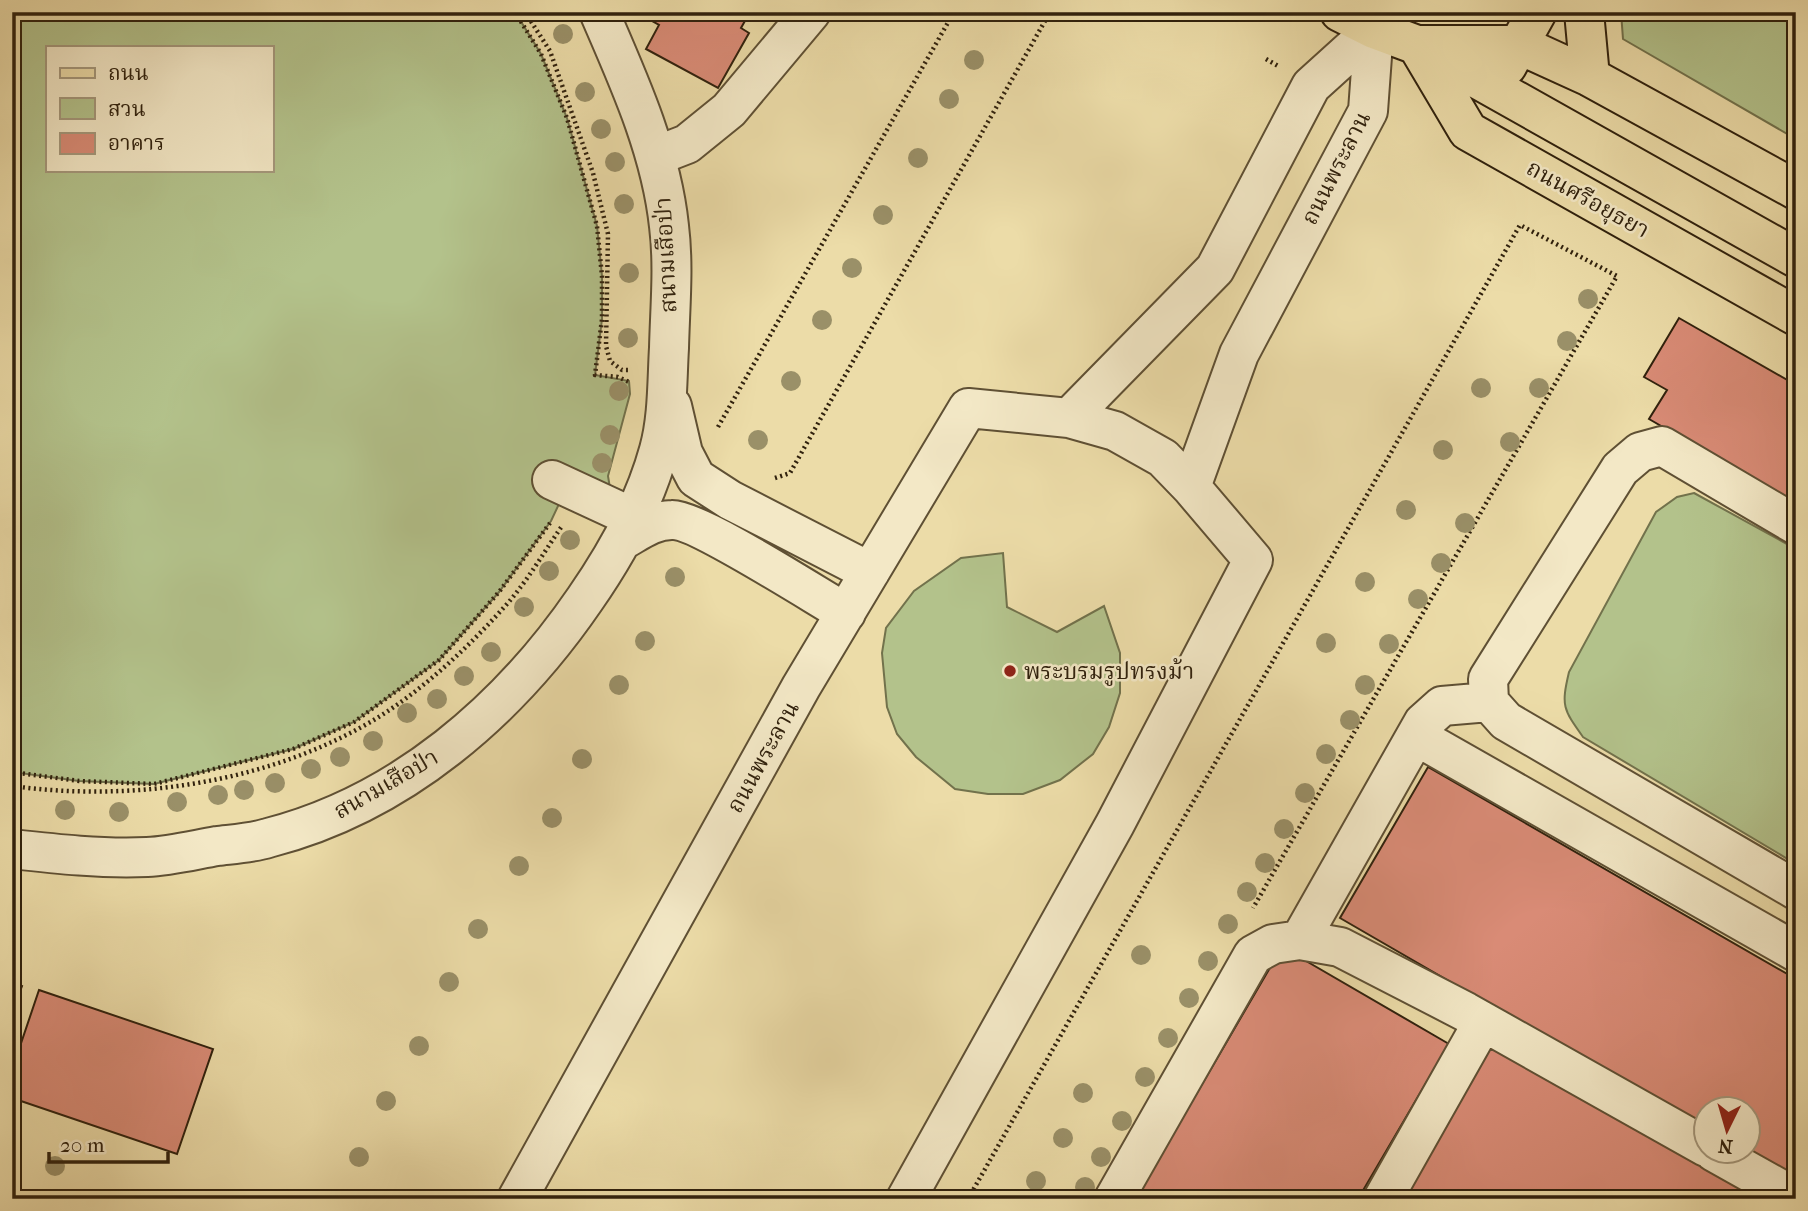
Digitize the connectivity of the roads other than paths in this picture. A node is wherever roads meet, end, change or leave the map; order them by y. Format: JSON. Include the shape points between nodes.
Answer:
{"nodes":[{"id":1,"x":599,"y":12,"type":"edge"},
{"id":2,"x":811,"y":12,"type":"edge"},
{"id":3,"x":1340,"y":12,"type":"edge"},
{"id":4,"x":1584,"y":12,"type":"edge"},
{"id":5,"x":1378,"y":21,"type":"edge"},
{"id":6,"x":1529,"y":29,"type":"edge"},
{"id":7,"x":1417,"y":45,"type":"junction"},
{"id":8,"x":1590,"y":77,"type":"junction"},
{"id":9,"x":1494,"y":87,"type":"junction"},
{"id":10,"x":1468,"y":131,"type":"junction"},
{"id":11,"x":656,"y":156,"type":"junction"},
{"id":12,"x":1796,"y":190,"type":"edge"},
{"id":13,"x":1716,"y":212,"type":"junction"},
{"id":14,"x":1794,"y":252,"type":"edge"},
{"id":15,"x":1689,"y":256,"type":"junction"},
{"id":16,"x":1796,"y":316,"type":"edge"},
{"id":17,"x":650,"y":377,"type":"junction"},
{"id":18,"x":1069,"y":418,"type":"junction"},
{"id":19,"x":552,"y":480,"type":"dead end"},
{"id":20,"x":1191,"y":487,"type":"junction"},
{"id":21,"x":1796,"y":524,"type":"edge"},
{"id":22,"x":629,"y":529,"type":"junction"},
{"id":23,"x":870,"y":572,"type":"junction"},
{"id":24,"x":846,"y":613,"type":"junction"},
{"id":25,"x":1489,"y":702,"type":"junction"},
{"id":26,"x":1416,"y":736,"type":"junction"},
{"id":27,"x":12,"y":849,"type":"edge"},
{"id":28,"x":1796,"y":890,"type":"edge"},
{"id":29,"x":1300,"y":940,"type":"junction"},
{"id":30,"x":1796,"y":952,"type":"edge"},
{"id":31,"x":1483,"y":1022,"type":"junction"},
{"id":32,"x":1692,"y":1139,"type":"edge"},
{"id":33,"x":1739,"y":1166,"type":"edge"},
{"id":34,"x":1796,"y":1198,"type":"edge"},
{"id":35,"x":517,"y":1199,"type":"edge"},
{"id":36,"x":906,"y":1199,"type":"edge"},
{"id":37,"x":1114,"y":1199,"type":"edge"},
{"id":38,"x":1383,"y":1199,"type":"edge"}],
"edges":[{"from":1,"to":11,"type":"street","name":"สนามเสือป่า"},
{"from":2,"to":11,"type":"street","via":[[729,110],[687,144]]},
{"from":3,"to":5,"type":"main road"},
{"from":4,"to":8,"type":"main road"},
{"from":5,"to":7,"type":"main road"},
{"from":5,"to":18,"type":"street","via":[[1311,86],[1214,269]]},
{"from":5,"to":20,"type":"street","name":"ถนนพระลาน","via":[[1368,111],[1239,354]]},
{"from":6,"to":7,"type":"main road"},
{"from":6,"to":8,"type":"main road"},
{"from":6,"to":9,"type":"main road"},
{"from":7,"to":9,"type":"main road"},
{"from":7,"to":10,"type":"main road","name":"ถนนศรีอยุธยา"},
{"from":8,"to":12,"type":"main road"},
{"from":9,"to":10,"type":"main road"},
{"from":9,"to":13,"type":"main road"},
{"from":10,"to":15,"type":"main road","name":"ถนนศรีอยุธยา"},
{"from":11,"to":17,"type":"street","name":"สนามเสือป่า","via":[[669,224],[672,273]]},
{"from":13,"to":14,"type":"main road"},
{"from":13,"to":15,"type":"main road"},
{"from":15,"to":16,"type":"main road","name":"ถนนศรีอยุธยา"},
{"from":17,"to":22,"type":"street","name":"สนามเสือป่า","via":[[660,448]]},
{"from":17,"to":23,"type":"street","name":"สนามเสือป่า","via":[[696,478]]},
{"from":18,"to":20,"type":"street","name":"ถนนพระลาน","via":[[1115,431],[1163,458]]},
{"from":18,"to":23,"type":"street","name":"ถนนพระลาน","via":[[968,408]]},
{"from":19,"to":22,"type":"street"},
{"from":20,"to":36,"type":"street","name":"ถนนพระลาน","via":[[1253,560],[1115,824]]},
{"from":21,"to":25,"type":"street","via":[[1662,446],[1640,452],[1620,469],[1488,679]]},
{"from":22,"to":24,"type":"street","name":"สนามเสือป่า","via":[[675,519],[709,533]]},
{"from":22,"to":27,"type":"street","name":"สนามเสือป่า","via":[[557,640],[500,704],[435,758],[353,808],[268,838],[149,857]]},
{"from":23,"to":24,"type":"street","name":"ถนนพระลาน"},
{"from":24,"to":35,"type":"street","name":"ถนนพระลาน"},
{"from":25,"to":26,"type":"street","via":[[1442,706]]},
{"from":25,"to":28,"type":"street","via":[[1506,721]]},
{"from":26,"to":29,"type":"street"},
{"from":26,"to":30,"type":"street"},
{"from":29,"to":31,"type":"street","via":[[1340,947]]},
{"from":29,"to":37,"type":"street","via":[[1273,944],[1253,955]]},
{"from":31,"to":32,"type":"street"},
{"from":31,"to":38,"type":"street"},
{"from":33,"to":34,"type":"street"}]}
